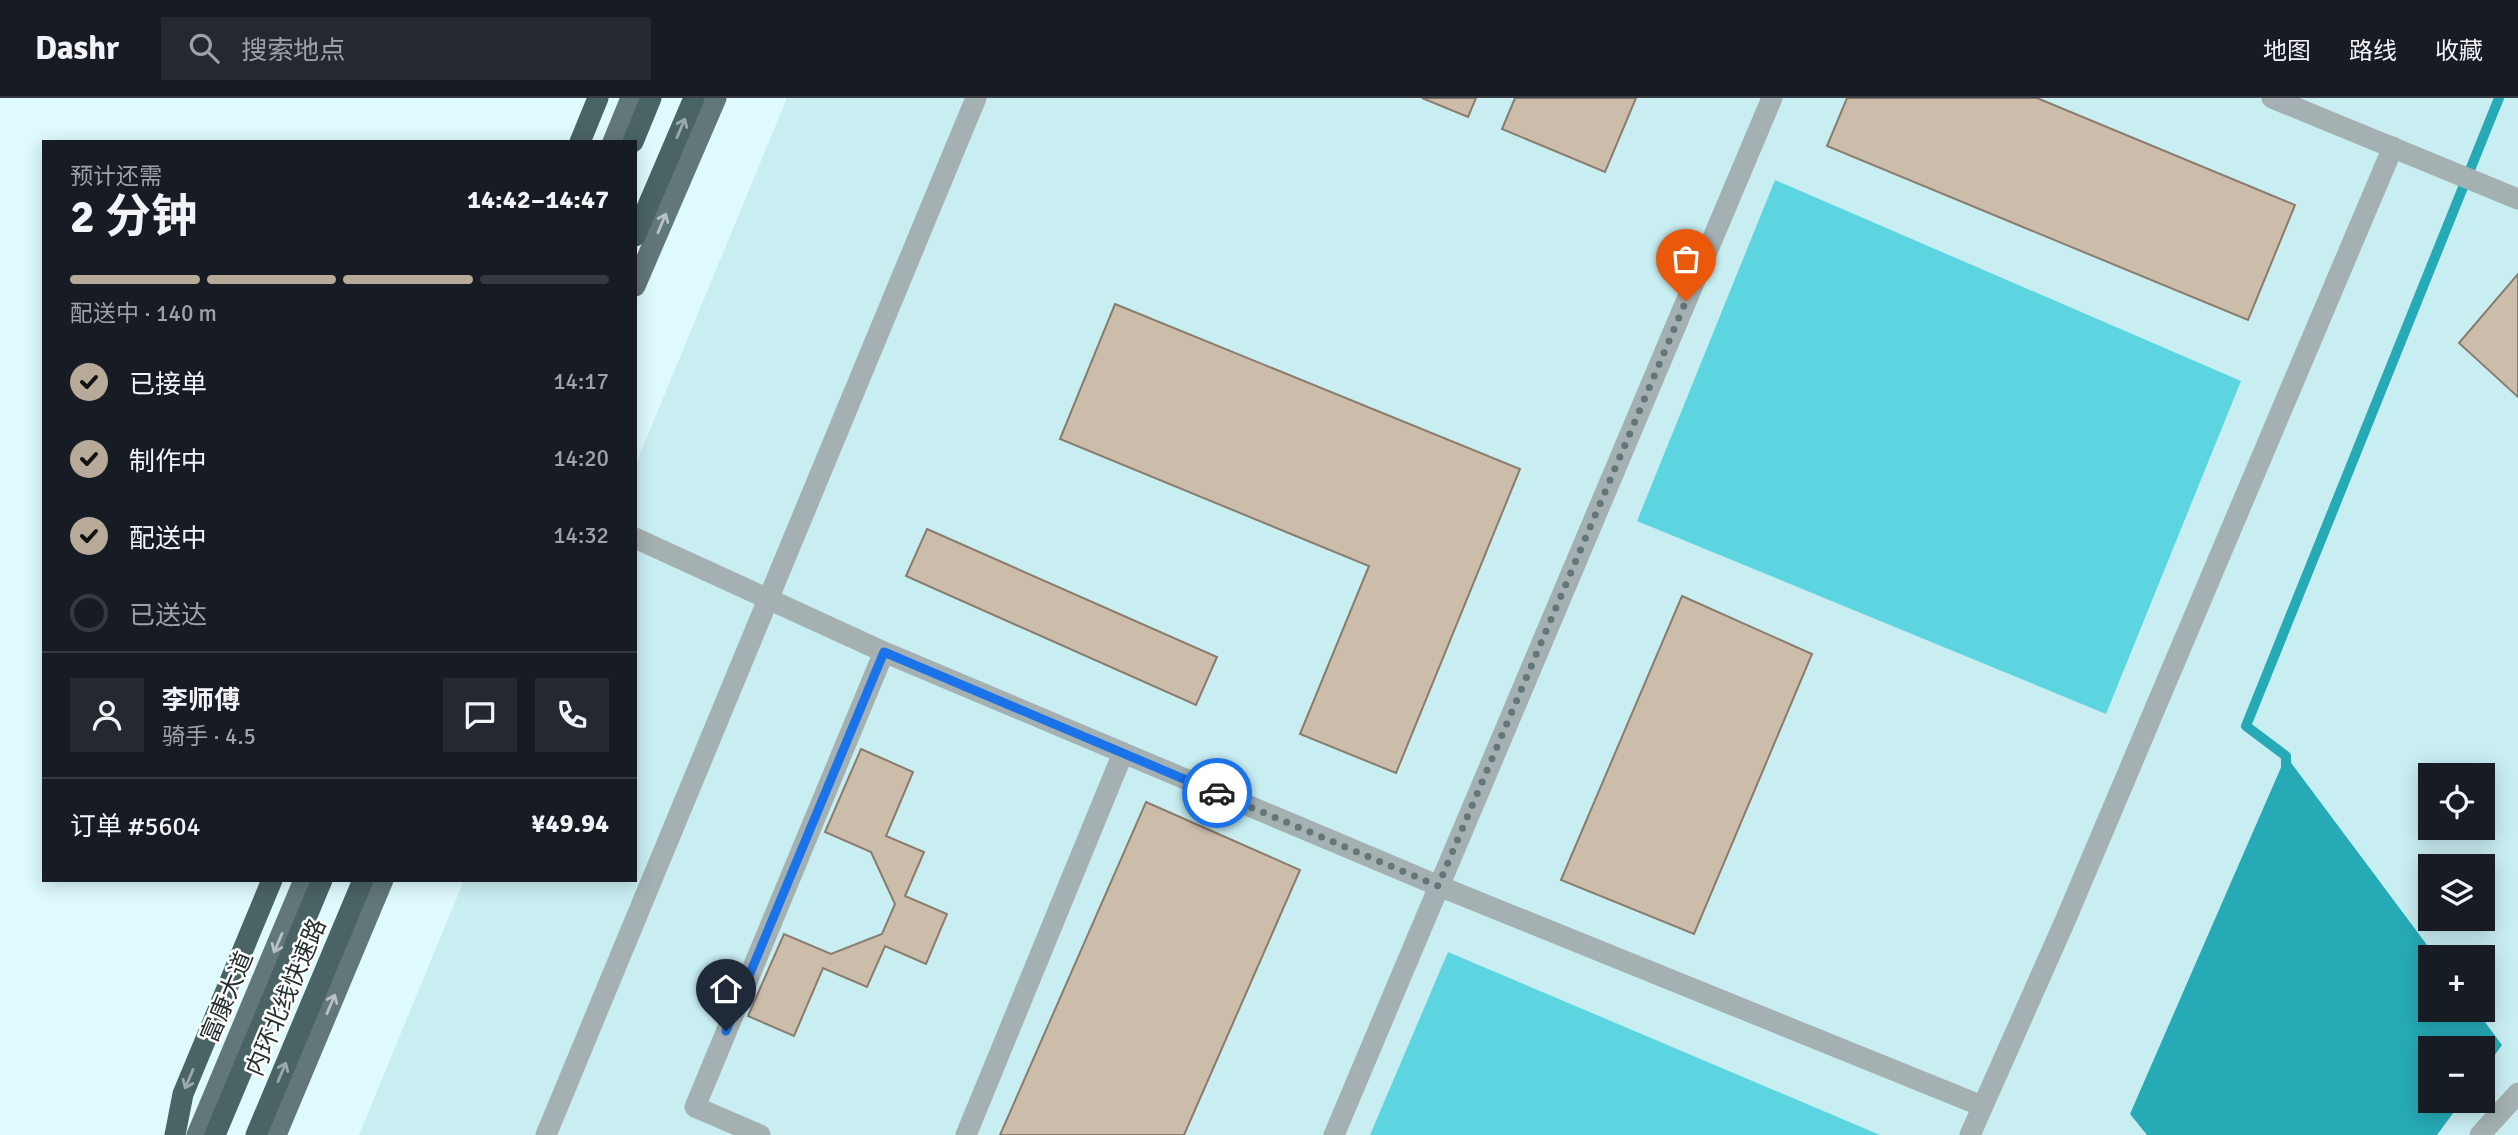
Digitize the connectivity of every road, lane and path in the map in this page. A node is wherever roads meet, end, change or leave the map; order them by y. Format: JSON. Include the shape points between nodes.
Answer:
{"nodes":[{"id":1,"x":598,"y":98,"type":"edge"},
{"id":2,"x":631,"y":98,"type":"edge"},
{"id":3,"x":651,"y":98,"type":"edge"},
{"id":4,"x":694,"y":98,"type":"edge"},
{"id":5,"x":716,"y":98,"type":"edge"},
{"id":6,"x":976,"y":98,"type":"edge"},
{"id":7,"x":1772,"y":98,"type":"edge"},
{"id":8,"x":2272,"y":98,"type":"edge"},
{"id":9,"x":582,"y":137,"type":"edge"},
{"id":10,"x":614,"y":140,"type":"edge"},
{"id":11,"x":634,"y":140,"type":"edge"},
{"id":12,"x":2393,"y":147,"type":"junction"},
{"id":13,"x":2518,"y":199,"type":"edge"},
{"id":14,"x":637,"y":231,"type":"edge"},
{"id":15,"x":637,"y":281,"type":"edge"},
{"id":16,"x":637,"y":539,"type":"edge"},
{"id":17,"x":769,"y":600,"type":"junction"},
{"id":18,"x":884,"y":652,"type":"junction"},
{"id":19,"x":1123,"y":753,"type":"junction"},
{"id":20,"x":271,"y":882,"type":"edge"},
{"id":21,"x":303,"y":882,"type":"edge"},
{"id":22,"x":321,"y":882,"type":"edge"},
{"id":23,"x":362,"y":882,"type":"edge"},
{"id":24,"x":382,"y":882,"type":"edge"},
{"id":25,"x":1438,"y":886,"type":"junction"},
{"id":26,"x":2518,"y":1093,"type":"edge"},
{"id":27,"x":1982,"y":1106,"type":"junction"},
{"id":28,"x":175,"y":1135,"type":"edge"},
{"id":29,"x":198,"y":1135,"type":"edge"},
{"id":30,"x":215,"y":1135,"type":"edge"},
{"id":31,"x":256,"y":1135,"type":"edge"},
{"id":32,"x":276,"y":1135,"type":"edge"},
{"id":33,"x":546,"y":1135,"type":"edge"},
{"id":34,"x":760,"y":1135,"type":"edge"},
{"id":35,"x":966,"y":1135,"type":"edge"},
{"id":36,"x":1334,"y":1135,"type":"edge"},
{"id":37,"x":1969,"y":1135,"type":"edge"},
{"id":38,"x":2480,"y":1135,"type":"edge"}],
"edges":[{"from":1,"to":9,"type":"highway"},
{"from":2,"to":10,"type":"main road"},
{"from":3,"to":11,"type":"highway"},
{"from":14,"to":4,"type":"highway","one_way":true},
{"from":15,"to":5,"type":"main road","one_way":true},
{"from":6,"to":17,"type":"lane"},
{"from":7,"to":25,"type":"lane"},
{"from":8,"to":12,"type":"lane"},
{"from":12,"to":13,"type":"lane"},
{"from":12,"to":27,"type":"lane"},
{"from":16,"to":17,"type":"lane"},
{"from":17,"to":18,"type":"lane"},
{"from":17,"to":33,"type":"lane"},
{"from":18,"to":19,"type":"lane"},
{"from":18,"to":34,"type":"lane","via":[[695,1107]]},
{"from":19,"to":25,"type":"lane"},
{"from":19,"to":35,"type":"lane"},
{"from":20,"to":28,"type":"highway","one_way":true,"via":[[183,1094]]},
{"from":21,"to":29,"type":"main road","name":"富康大道","one_way":true},
{"from":22,"to":30,"type":"highway","name":"内环北线快速路"},
{"from":31,"to":23,"type":"highway","name":"内环北线快速路","one_way":true},
{"from":32,"to":24,"type":"main road","one_way":true},
{"from":25,"to":27,"type":"lane"},
{"from":25,"to":36,"type":"lane"},
{"from":26,"to":38,"type":"lane"},
{"from":27,"to":37,"type":"lane"}]}
